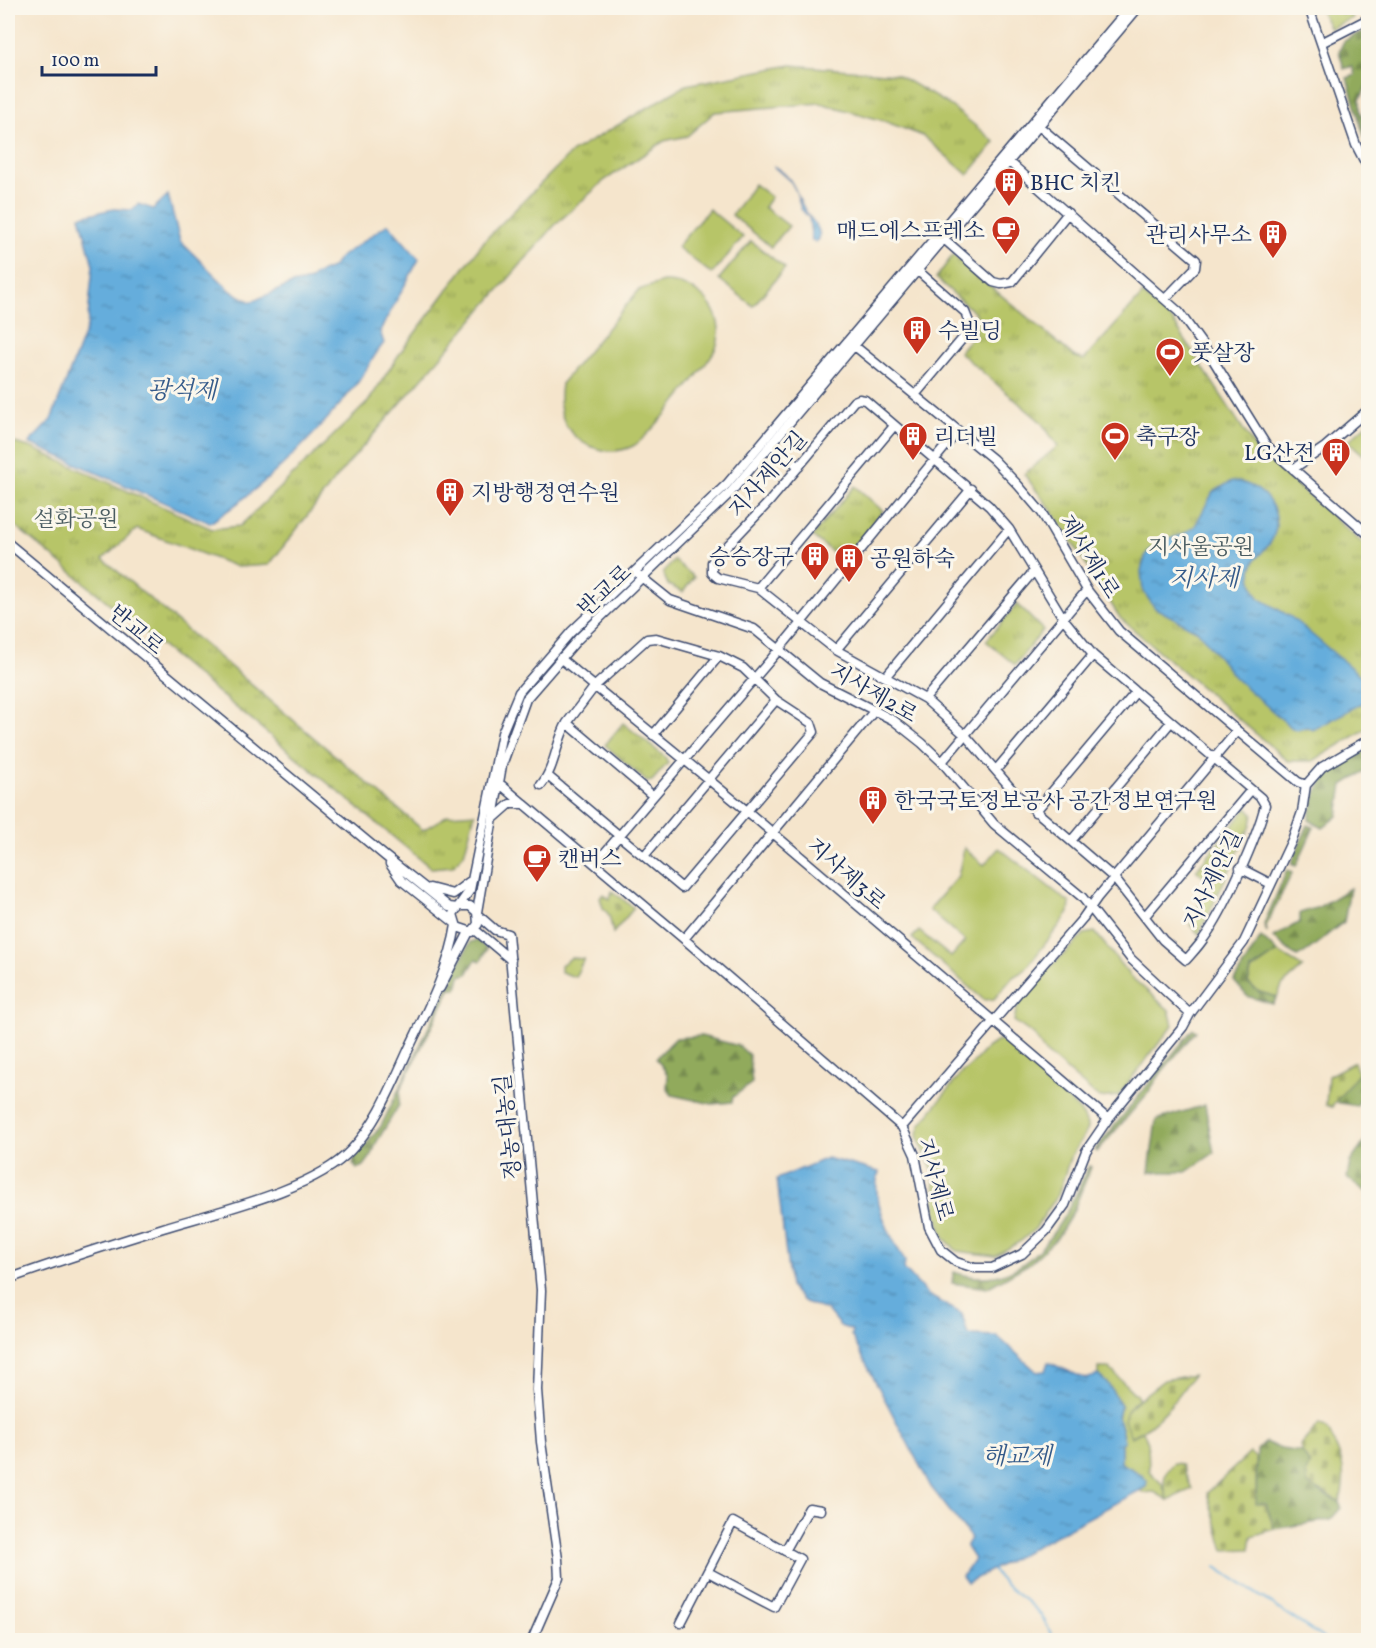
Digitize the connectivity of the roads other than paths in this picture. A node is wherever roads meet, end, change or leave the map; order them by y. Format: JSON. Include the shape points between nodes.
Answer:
{"nodes":[{"id":1,"x":1129,"y":8,"type":"edge"},
{"id":2,"x":1138,"y":8,"type":"edge"},
{"id":3,"x":1309,"y":8,"type":"edge"},
{"id":4,"x":1368,"y":19,"type":"edge"},
{"id":5,"x":1323,"y":42,"type":"junction"},
{"id":6,"x":1040,"y":127,"type":"junction"},
{"id":7,"x":1007,"y":160,"type":"junction"},
{"id":8,"x":1368,"y":168,"type":"edge"},
{"id":9,"x":1068,"y":213,"type":"junction"},
{"id":10,"x":944,"y":239,"type":"junction"},
{"id":11,"x":917,"y":270,"type":"junction"},
{"id":12,"x":1165,"y":299,"type":"junction"},
{"id":13,"x":852,"y":343,"type":"junction"},
{"id":14,"x":915,"y":394,"type":"junction"},
{"id":15,"x":1368,"y":410,"type":"edge"},
{"id":16,"x":894,"y":426,"type":"junction"},
{"id":17,"x":958,"y":431,"type":"junction"},
{"id":18,"x":772,"y":444,"type":"junction"},
{"id":19,"x":936,"y":459,"type":"junction"},
{"id":20,"x":799,"y":467,"type":"junction"},
{"id":21,"x":1293,"y":469,"type":"junction"},
{"id":22,"x":971,"y":489,"type":"junction"},
{"id":23,"x":1009,"y":529,"type":"junction"},
{"id":24,"x":1368,"y":534,"type":"edge"},
{"id":25,"x":8,"y":543,"type":"edge"},
{"id":26,"x":1034,"y":571,"type":"junction"},
{"id":27,"x":636,"y":572,"type":"junction"},
{"id":28,"x":643,"y":578,"type":"junction"},
{"id":29,"x":758,"y":588,"type":"junction"},
{"id":30,"x":1087,"y":590,"type":"junction"},
{"id":31,"x":1063,"y":618,"type":"junction"},
{"id":32,"x":800,"y":621,"type":"junction"},
{"id":33,"x":778,"y":648,"type":"junction"},
{"id":34,"x":836,"y":650,"type":"junction"},
{"id":35,"x":1093,"y":655,"type":"junction"},
{"id":36,"x":719,"y":656,"type":"junction"},
{"id":37,"x":560,"y":658,"type":"junction"},
{"id":38,"x":886,"y":676,"type":"junction"},
{"id":39,"x":753,"y":678,"type":"junction"},
{"id":40,"x":595,"y":686,"type":"junction"},
{"id":41,"x":1135,"y":693,"type":"junction"},
{"id":42,"x":925,"y":699,"type":"junction"},
{"id":43,"x":776,"y":700,"type":"junction"},
{"id":44,"x":875,"y":710,"type":"junction"},
{"id":45,"x":1171,"y":722,"type":"junction"},
{"id":46,"x":567,"y":723,"type":"junction"},
{"id":47,"x":1237,"y":730,"type":"junction"},
{"id":48,"x":653,"y":735,"type":"junction"},
{"id":49,"x":965,"y":735,"type":"junction"},
{"id":50,"x":1368,"y":740,"type":"edge"},
{"id":51,"x":1214,"y":758,"type":"junction"},
{"id":52,"x":682,"y":759,"type":"junction"},
{"id":53,"x":942,"y":762,"type":"junction"},
{"id":54,"x":996,"y":770,"type":"junction"},
{"id":55,"x":549,"y":777,"type":"junction"},
{"id":56,"x":707,"y":780,"type":"junction"},
{"id":57,"x":499,"y":783,"type":"junction"},
{"id":58,"x":541,"y":785,"type":"dead end"},
{"id":59,"x":1306,"y":785,"type":"junction"},
{"id":60,"x":1251,"y":790,"type":"junction"},
{"id":61,"x":652,"y":795,"type":"junction"},
{"id":62,"x":522,"y":804,"type":"junction"},
{"id":63,"x":747,"y":811,"type":"junction"},
{"id":64,"x":1035,"y":812,"type":"junction"},
{"id":65,"x":491,"y":820,"type":"junction"},
{"id":66,"x":773,"y":834,"type":"junction"},
{"id":67,"x":619,"y":835,"type":"junction"},
{"id":68,"x":1071,"y":840,"type":"junction"},
{"id":69,"x":385,"y":856,"type":"junction"},
{"id":70,"x":644,"y":856,"type":"junction"},
{"id":71,"x":595,"y":864,"type":"junction"},
{"id":72,"x":1240,"y":868,"type":"junction"},
{"id":73,"x":1114,"y":878,"type":"junction"},
{"id":74,"x":469,"y":882,"type":"junction"},
{"id":75,"x":1272,"y":884,"type":"junction"},
{"id":76,"x":424,"y":886,"type":"junction"},
{"id":77,"x":1091,"y":906,"type":"junction"},
{"id":78,"x":460,"y":907,"type":"junction"},
{"id":79,"x":478,"y":914,"type":"junction"},
{"id":80,"x":1145,"y":916,"type":"junction"},
{"id":81,"x":455,"y":924,"type":"junction"},
{"id":82,"x":472,"y":931,"type":"junction"},
{"id":83,"x":508,"y":938,"type":"junction"},
{"id":84,"x":684,"y":939,"type":"junction"},
{"id":85,"x":492,"y":943,"type":"junction"},
{"id":86,"x":511,"y":960,"type":"junction"},
{"id":87,"x":433,"y":998,"type":"junction"},
{"id":88,"x":1190,"y":1014,"type":"junction"},
{"id":89,"x":994,"y":1021,"type":"junction"},
{"id":90,"x":1108,"y":1119,"type":"junction"},
{"id":91,"x":902,"y":1127,"type":"junction"},
{"id":92,"x":8,"y":1279,"type":"edge"},
{"id":93,"x":822,"y":1510,"type":"dead end"},
{"id":94,"x":785,"y":1551,"type":"junction"},
{"id":95,"x":708,"y":1572,"type":"junction"},
{"id":96,"x":681,"y":1623,"type":"dead end"},
{"id":97,"x":532,"y":1641,"type":"edge"}],
"edges":[{"from":1,"to":7,"type":"street"},
{"from":2,"to":6,"type":"street"},
{"from":3,"to":5,"type":"street"},
{"from":4,"to":5,"type":"street"},
{"from":5,"to":8,"type":"street","via":[[1354,139]]},
{"from":6,"to":7,"type":"street"},
{"from":6,"to":12,"type":"street","via":[[1196,260],[1195,268]]},
{"from":7,"to":9,"type":"street"},
{"from":7,"to":10,"type":"street"},
{"from":7,"to":13,"type":"street"},
{"from":9,"to":10,"type":"street","via":[[1012,282],[993,282]]},
{"from":9,"to":12,"type":"street"},
{"from":10,"to":11,"type":"street"},
{"from":11,"to":13,"type":"street"},
{"from":11,"to":14,"type":"street","via":[[965,312],[969,322],[963,338]]},
{"from":12,"to":21,"type":"street","via":[[1186,320],[1266,445]]},
{"from":13,"to":14,"type":"street","name":"제사제1로"},
{"from":13,"to":18,"type":"street","name":"반교로"},
{"from":13,"to":27,"type":"street","name":"반교로","via":[[727,484]]},
{"from":14,"to":17,"type":"street","name":"제사제1로"},
{"from":15,"to":21,"type":"street"},
{"from":16,"to":19,"type":"street","name":"지사제안길"},
{"from":16,"to":20,"type":"street","name":"지사제안길","via":[[865,400],[854,401]]},
{"from":16,"to":29,"type":"street"},
{"from":17,"to":19,"type":"street"},
{"from":17,"to":30,"type":"street","name":"제사제1로","via":[[993,459],[1041,513]]},
{"from":18,"to":20,"type":"street"},
{"from":18,"to":28,"type":"street","name":"반교로","via":[[711,512]]},
{"from":19,"to":22,"type":"street","name":"지사제안길"},
{"from":19,"to":32,"type":"street"},
{"from":20,"to":29,"type":"street","name":"지사제안길","via":[[712,562],[712,573],[718,578]]},
{"from":21,"to":24,"type":"street"},
{"from":22,"to":23,"type":"street","name":"지사제안길"},
{"from":22,"to":34,"type":"street"},
{"from":23,"to":26,"type":"street","name":"지사제안길"},
{"from":23,"to":38,"type":"street"},
{"from":25,"to":69,"type":"street","name":"반교로"},
{"from":26,"to":31,"type":"street","name":"지사제안길"},
{"from":26,"to":42,"type":"street"},
{"from":27,"to":28,"type":"street","name":"지사제2로"},
{"from":27,"to":74,"type":"street","name":"반교로","via":[[553,651],[519,692],[502,733]]},
{"from":28,"to":33,"type":"street","name":"지사제2로","via":[[670,600],[754,629]]},
{"from":28,"to":37,"type":"street","name":"반교로"},
{"from":29,"to":32,"type":"street","name":"지사제안길"},
{"from":30,"to":31,"type":"street"},
{"from":30,"to":47,"type":"street","name":"제사제1로","via":[[1130,641]]},
{"from":31,"to":35,"type":"street","name":"지사제안길"},
{"from":31,"to":49,"type":"street"},
{"from":32,"to":33,"type":"street"},
{"from":32,"to":34,"type":"street","name":"지사제안길"},
{"from":33,"to":39,"type":"street"},
{"from":33,"to":44,"type":"street","name":"지사제2로","via":[[820,683]]},
{"from":34,"to":38,"type":"street","name":"지사제안길"},
{"from":35,"to":41,"type":"street","name":"지사제안길"},
{"from":35,"to":54,"type":"street"},
{"from":36,"to":39,"type":"street"},
{"from":36,"to":40,"type":"street","via":[[656,638],[647,639]]},
{"from":36,"to":48,"type":"street"},
{"from":37,"to":40,"type":"street","name":"지사제3로"},
{"from":37,"to":57,"type":"street","name":"반교로","via":[[526,699],[509,741]]},
{"from":38,"to":42,"type":"street","name":"지사제안길"},
{"from":39,"to":43,"type":"street"},
{"from":39,"to":52,"type":"street"},
{"from":40,"to":46,"type":"street"},
{"from":40,"to":48,"type":"street","name":"지사제3로"},
{"from":41,"to":45,"type":"street","name":"지사제안길"},
{"from":41,"to":64,"type":"street"},
{"from":42,"to":49,"type":"street","name":"지사제안길"},
{"from":43,"to":56,"type":"street"},
{"from":43,"to":63,"type":"street","via":[[811,723],[814,732]]},
{"from":44,"to":53,"type":"street","name":"지사제2로","via":[[893,720]]},
{"from":44,"to":66,"type":"street"},
{"from":45,"to":51,"type":"street","name":"지사제안길"},
{"from":45,"to":68,"type":"street"},
{"from":46,"to":55,"type":"street","via":[[560,734]]},
{"from":46,"to":61,"type":"street"},
{"from":47,"to":51,"type":"street"},
{"from":47,"to":59,"type":"street","name":"제사제1로"},
{"from":48,"to":52,"type":"street","name":"지사제3로"},
{"from":49,"to":53,"type":"street"},
{"from":49,"to":54,"type":"street","name":"지사제안길"},
{"from":50,"to":59,"type":"street","via":[[1322,767]]},
{"from":51,"to":60,"type":"street","name":"지사제안길"},
{"from":51,"to":73,"type":"street"},
{"from":52,"to":56,"type":"street","name":"지사제3로"},
{"from":52,"to":61,"type":"street"},
{"from":53,"to":77,"type":"street","name":"지사제2로","via":[[999,829]]},
{"from":54,"to":64,"type":"street","name":"지사제안길"},
{"from":55,"to":58,"type":"street"},
{"from":55,"to":67,"type":"street"},
{"from":56,"to":63,"type":"street","name":"지사제3로"},
{"from":56,"to":70,"type":"street"},
{"from":57,"to":62,"type":"street","name":"지사제로"},
{"from":57,"to":65,"type":"street","name":"반교로"},
{"from":59,"to":75,"type":"street","name":"지사제로","via":[[1302,812]]},
{"from":60,"to":72,"type":"street","name":"지사제안길","via":[[1264,805]]},
{"from":60,"to":80,"type":"street","name":"지사제안길"},
{"from":61,"to":67,"type":"street"},
{"from":62,"to":65,"type":"street","via":[[510,804]]},
{"from":62,"to":71,"type":"street","name":"지사제로"},
{"from":63,"to":66,"type":"street","name":"지사제3로"},
{"from":63,"to":70,"type":"street","via":[[682,888]]},
{"from":64,"to":68,"type":"street","name":"지사제안길"},
{"from":65,"to":79,"type":"street","name":"반교로"},
{"from":66,"to":84,"type":"street"},
{"from":66,"to":89,"type":"street","name":"지사제3로"},
{"from":67,"to":70,"type":"street"},
{"from":67,"to":71,"type":"street"},
{"from":68,"to":73,"type":"street","name":"지사제안길"},
{"from":69,"to":76,"type":"street","name":"반교로"},
{"from":69,"to":81,"type":"street","name":"반교로","via":[[401,880]]},
{"from":71,"to":84,"type":"street","name":"지사제로"},
{"from":72,"to":75,"type":"street"},
{"from":72,"to":80,"type":"street","name":"지사제안길","via":[[1213,925],[1186,960],[1163,940]]},
{"from":73,"to":77,"type":"street"},
{"from":73,"to":80,"type":"street","name":"지사제안길"},
{"from":74,"to":76,"type":"street","via":[[453,894]]},
{"from":74,"to":78,"type":"street","name":"반교로","via":[[470,890]]},
{"from":75,"to":88,"type":"street","name":"지사제로","via":[[1239,949]]},
{"from":76,"to":78,"type":"street","name":"반교로","via":[[448,907]]},
{"from":77,"to":88,"type":"street","name":"지사제2로","via":[[1131,959]]},
{"from":77,"to":89,"type":"street"},
{"from":78,"to":79,"type":"street","via":[[471,906]]},
{"from":78,"to":81,"type":"street","via":[[453,914]]},
{"from":79,"to":82,"type":"street","via":[[478,924]]},
{"from":79,"to":83,"type":"street"},
{"from":81,"to":82,"type":"street"},
{"from":81,"to":87,"type":"street","via":[[452,948]]},
{"from":82,"to":85,"type":"street"},
{"from":82,"to":87,"type":"street"},
{"from":83,"to":85,"type":"street"},
{"from":83,"to":86,"type":"street","name":"정농대농길"},
{"from":84,"to":91,"type":"street","name":"지사제로"},
{"from":85,"to":86,"type":"street"},
{"from":86,"to":97,"type":"street","name":"정농대농길","via":[[541,1290],[537,1390],[541,1442],[559,1578]]},
{"from":87,"to":92,"type":"street","via":[[374,1120],[340,1160],[278,1192]]},
{"from":88,"to":90,"type":"street","name":"지사제로"},
{"from":89,"to":90,"type":"street","name":"지사제3로"},
{"from":89,"to":91,"type":"street"},
{"from":90,"to":91,"type":"street","name":"지사제로","via":[[1086,1150],[1056,1219],[1022,1254],[992,1268],[956,1262],[941,1250],[929,1227],[915,1155]]},
{"from":93,"to":94,"type":"street","via":[[808,1508]]},
{"from":94,"to":95,"type":"street","via":[[733,1522]]},
{"from":94,"to":95,"type":"street","via":[[800,1559],[774,1607]]},
{"from":95,"to":96,"type":"street"}]}
